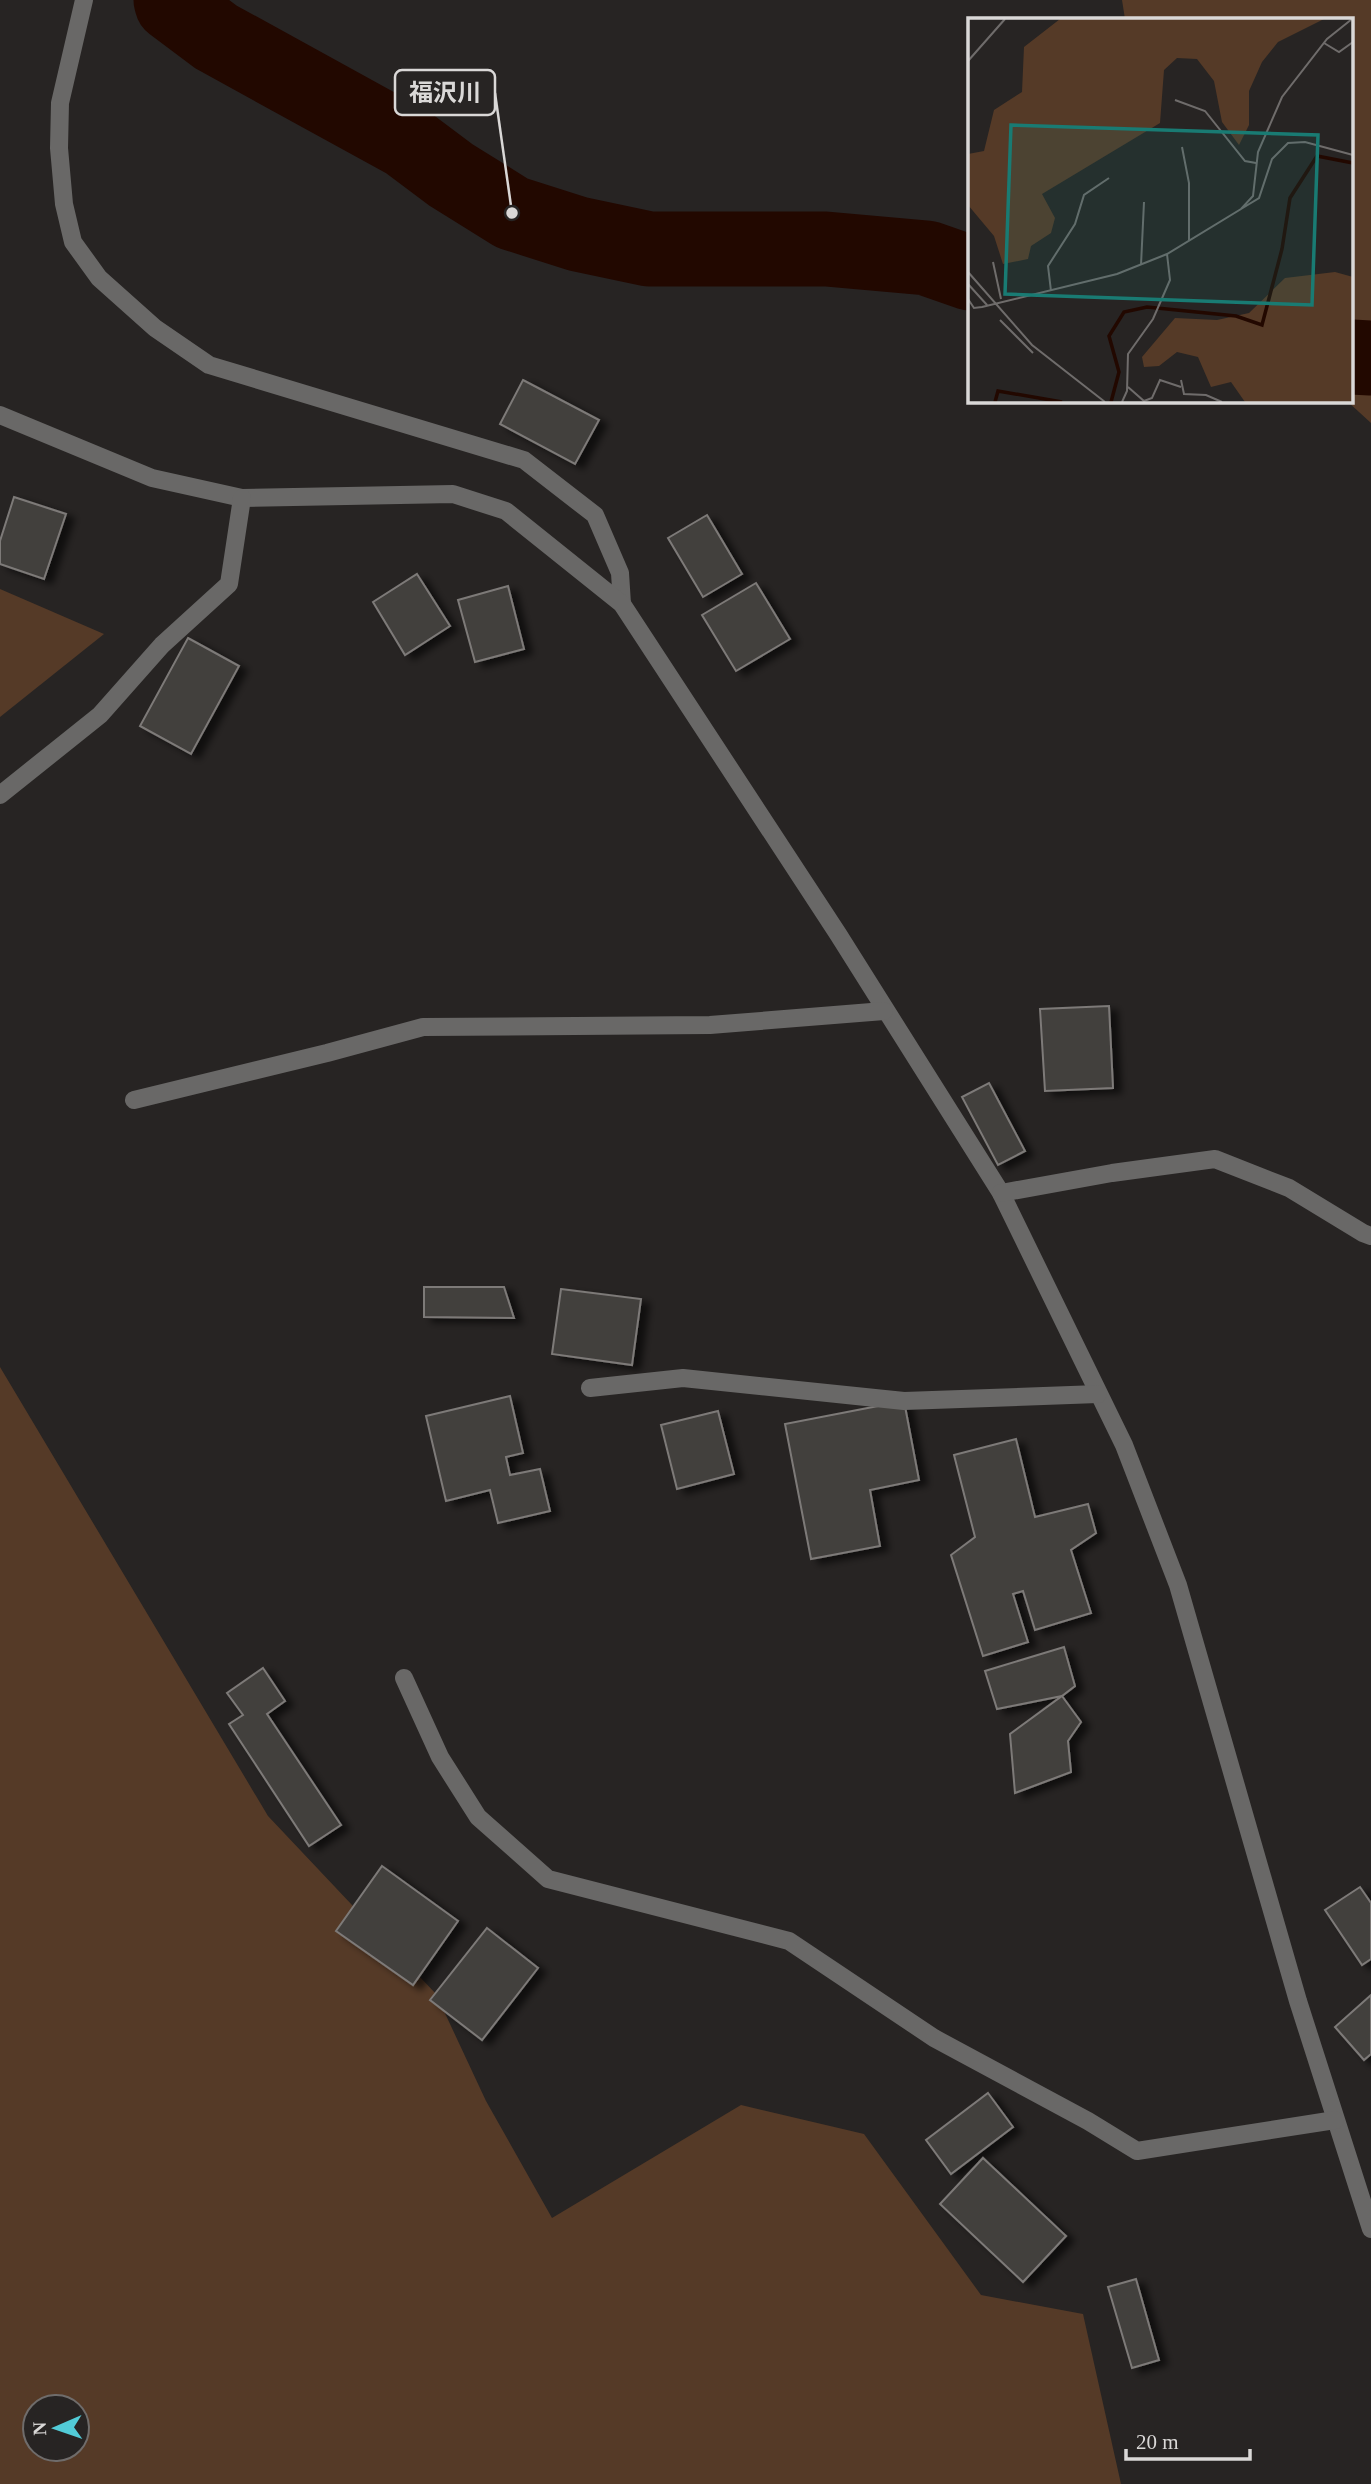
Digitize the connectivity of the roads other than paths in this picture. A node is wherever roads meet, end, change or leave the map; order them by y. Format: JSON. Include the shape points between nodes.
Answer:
{"nodes":[{"id":1,"x":84,"y":0,"type":"edge"},
{"id":2,"x":0,"y":415,"type":"edge"},
{"id":3,"x":242,"y":498,"type":"junction"},
{"id":4,"x":622,"y":604,"type":"junction"},
{"id":5,"x":0,"y":795,"type":"edge"},
{"id":6,"x":884,"y":1011,"type":"junction"},
{"id":7,"x":134,"y":1100,"type":"dead end"},
{"id":8,"x":1001,"y":1193,"type":"junction"},
{"id":9,"x":1371,"y":1236,"type":"edge"},
{"id":10,"x":590,"y":1388,"type":"dead end"},
{"id":11,"x":1098,"y":1394,"type":"junction"},
{"id":12,"x":404,"y":1678,"type":"dead end"},
{"id":13,"x":1335,"y":2120,"type":"junction"},
{"id":14,"x":1371,"y":2229,"type":"edge"}],
"edges":[{"from":1,"to":4,"type":"street","via":[[60,103],[59,148],[73,242],[99,278],[155,328],[209,365],[524,460],[595,515],[620,572]]},
{"from":2,"to":3,"type":"street","via":[[152,478]]},
{"from":3,"to":4,"type":"street","via":[[453,494],[506,511]]},
{"from":3,"to":5,"type":"street","via":[[229,584],[162,645],[100,715]]},
{"from":4,"to":6,"type":"street"},
{"from":6,"to":7,"type":"street","via":[[710,1025],[423,1027]]},
{"from":6,"to":8,"type":"street"},
{"from":8,"to":9,"type":"street","via":[[1215,1159],[1289,1188]]},
{"from":8,"to":11,"type":"street"},
{"from":10,"to":11,"type":"street","via":[[683,1378],[904,1401]]},
{"from":11,"to":13,"type":"street","via":[[1124,1446],[1178,1585]]},
{"from":12,"to":13,"type":"street","via":[[440,1757],[478,1818],[548,1879],[789,1941],[934,2038],[1136,2151]]},
{"from":13,"to":14,"type":"street"}]}
